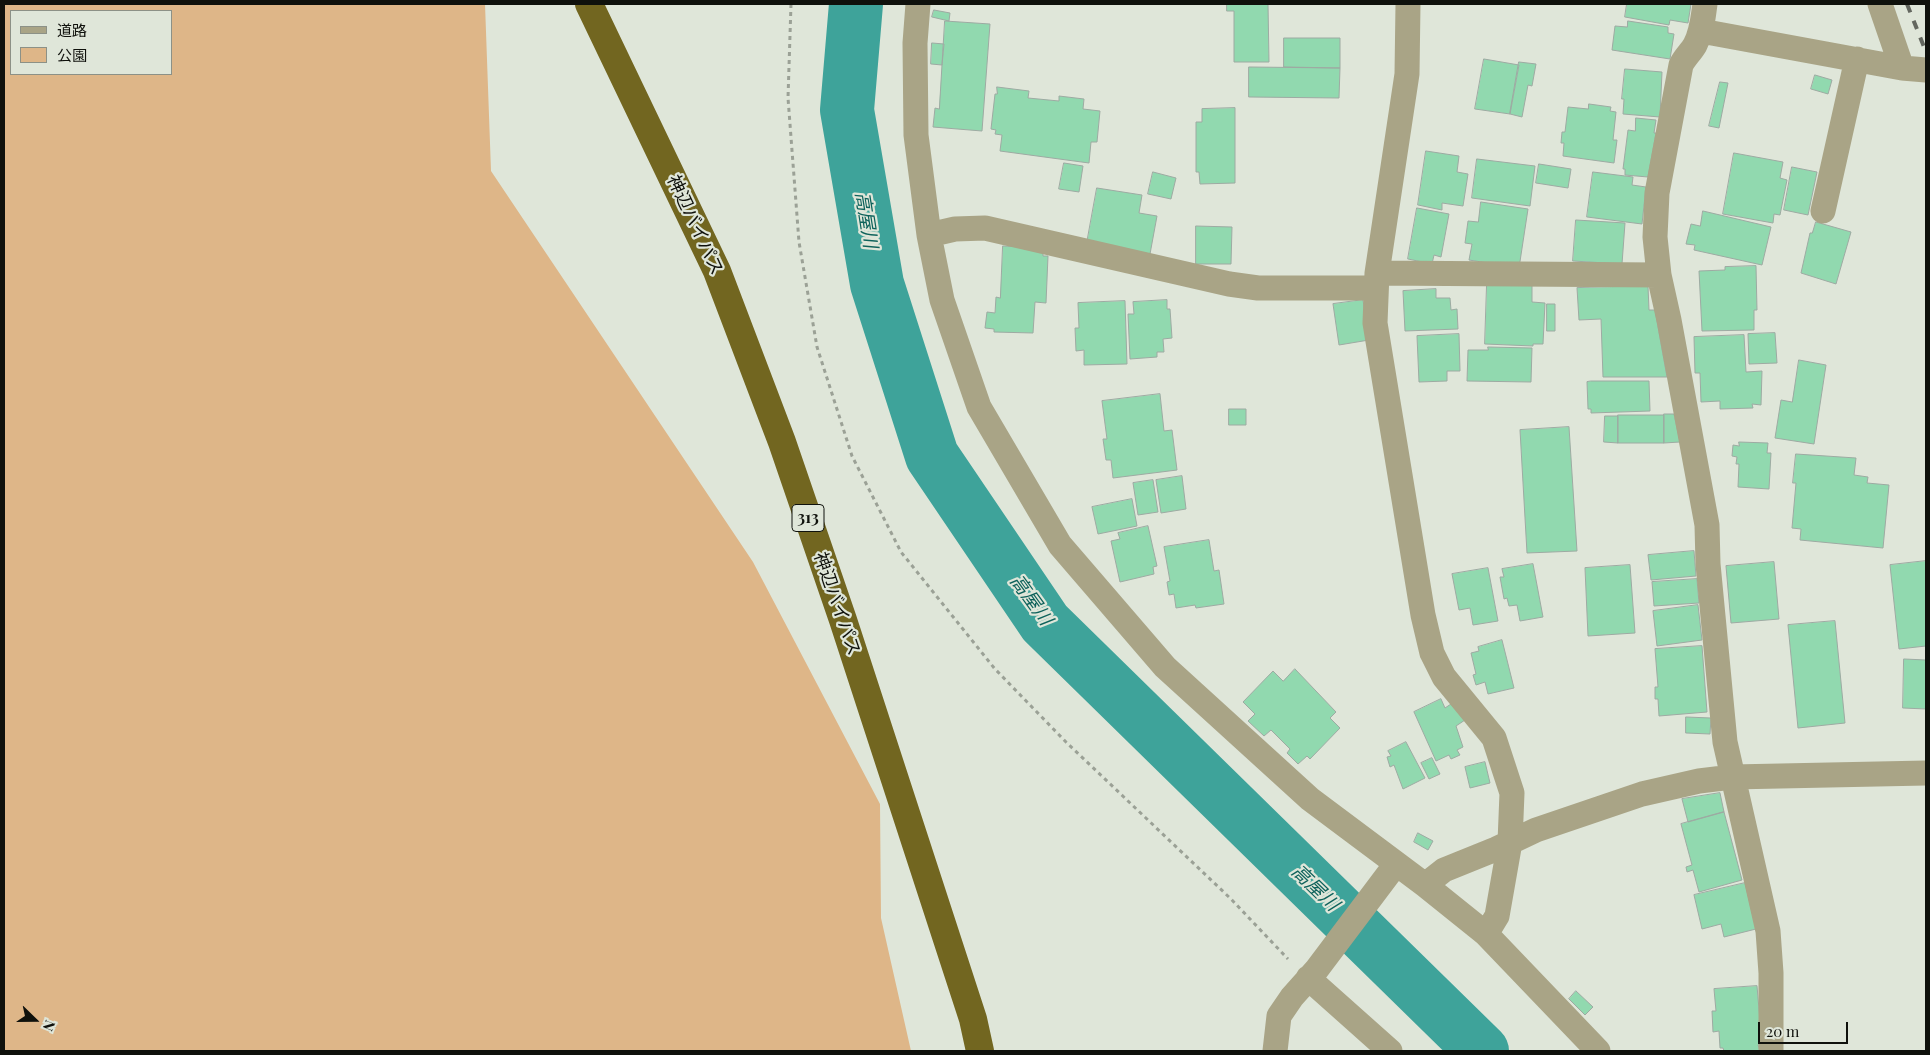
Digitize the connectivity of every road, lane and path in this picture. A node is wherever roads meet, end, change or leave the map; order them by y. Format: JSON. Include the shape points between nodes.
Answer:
{"nodes":[{"id":1,"x":589,"y":4,"type":"edge"},
{"id":2,"x":791,"y":4,"type":"edge"},
{"id":3,"x":918,"y":4,"type":"edge"},
{"id":4,"x":1408,"y":4,"type":"edge"},
{"id":5,"x":1705,"y":4,"type":"edge"},
{"id":6,"x":1880,"y":4,"type":"edge"},
{"id":7,"x":1701,"y":31,"type":"junction"},
{"id":8,"x":1857,"y":59,"type":"junction"},
{"id":9,"x":1914,"y":69,"type":"edge"},
{"id":10,"x":1823,"y":211,"type":"dead end"},
{"id":11,"x":929,"y":235,"type":"junction"},
{"id":12,"x":1659,"y":276,"type":"junction"},
{"id":13,"x":1376,"y":280,"type":"junction"},
{"id":14,"x":1926,"y":773,"type":"edge"},
{"id":15,"x":1732,"y":777,"type":"junction"},
{"id":16,"x":1510,"y":842,"type":"junction"},
{"id":17,"x":1391,"y":870,"type":"junction"},
{"id":18,"x":1424,"y":884,"type":"junction"},
{"id":19,"x":1486,"y":934,"type":"junction"},
{"id":20,"x":1313,"y":974,"type":"junction"},
{"id":21,"x":980,"y":1051,"type":"edge"},
{"id":22,"x":1275,"y":1051,"type":"edge"},
{"id":23,"x":1390,"y":1051,"type":"edge"},
{"id":24,"x":1598,"y":1051,"type":"edge"},
{"id":25,"x":1771,"y":1051,"type":"edge"}],
"edges":[{"from":1,"to":21,"type":"highway","name":"神辺バイパス","number":"313","via":[[718,271],[772,415],[850,639],[973,1019]]},
{"from":2,"to":20,"type":"path","via":[[788,98],[799,242],[817,347],[852,456],[901,552],[995,669],[1066,742],[1230,900]]},
{"from":3,"to":11,"type":"street","via":[[916,135]]},
{"from":4,"to":13,"type":"street","via":[[1407,74]]},
{"from":5,"to":7,"type":"street"},
{"from":6,"to":9,"type":"street"},
{"from":7,"to":8,"type":"street"},
{"from":7,"to":12,"type":"street","via":[[1682,65],[1657,193],[1654,237]]},
{"from":8,"to":9,"type":"street"},
{"from":8,"to":10,"type":"street"},
{"from":11,"to":13,"type":"street","via":[[955,228],[985,228],[1258,288]]},
{"from":11,"to":17,"type":"street","via":[[942,300],[979,407],[1060,545],[1164,667]]},
{"from":12,"to":13,"type":"street"},
{"from":12,"to":15,"type":"street","via":[[1707,525],[1724,732]]},
{"from":13,"to":16,"type":"street","via":[[1375,323],[1432,653],[1444,678],[1494,738],[1512,793]]},
{"from":14,"to":15,"type":"street"},
{"from":15,"to":16,"type":"street","via":[[1642,794]]},
{"from":15,"to":25,"type":"street","via":[[1768,931]]},
{"from":16,"to":18,"type":"street","via":[[1444,870]]},
{"from":16,"to":19,"type":"street","via":[[1496,916]]},
{"from":17,"to":18,"type":"street"},
{"from":17,"to":20,"type":"street"},
{"from":18,"to":19,"type":"street"},
{"from":19,"to":24,"type":"street"},
{"from":20,"to":22,"type":"street","via":[[1279,1016]]},
{"from":20,"to":23,"type":"street"}]}
